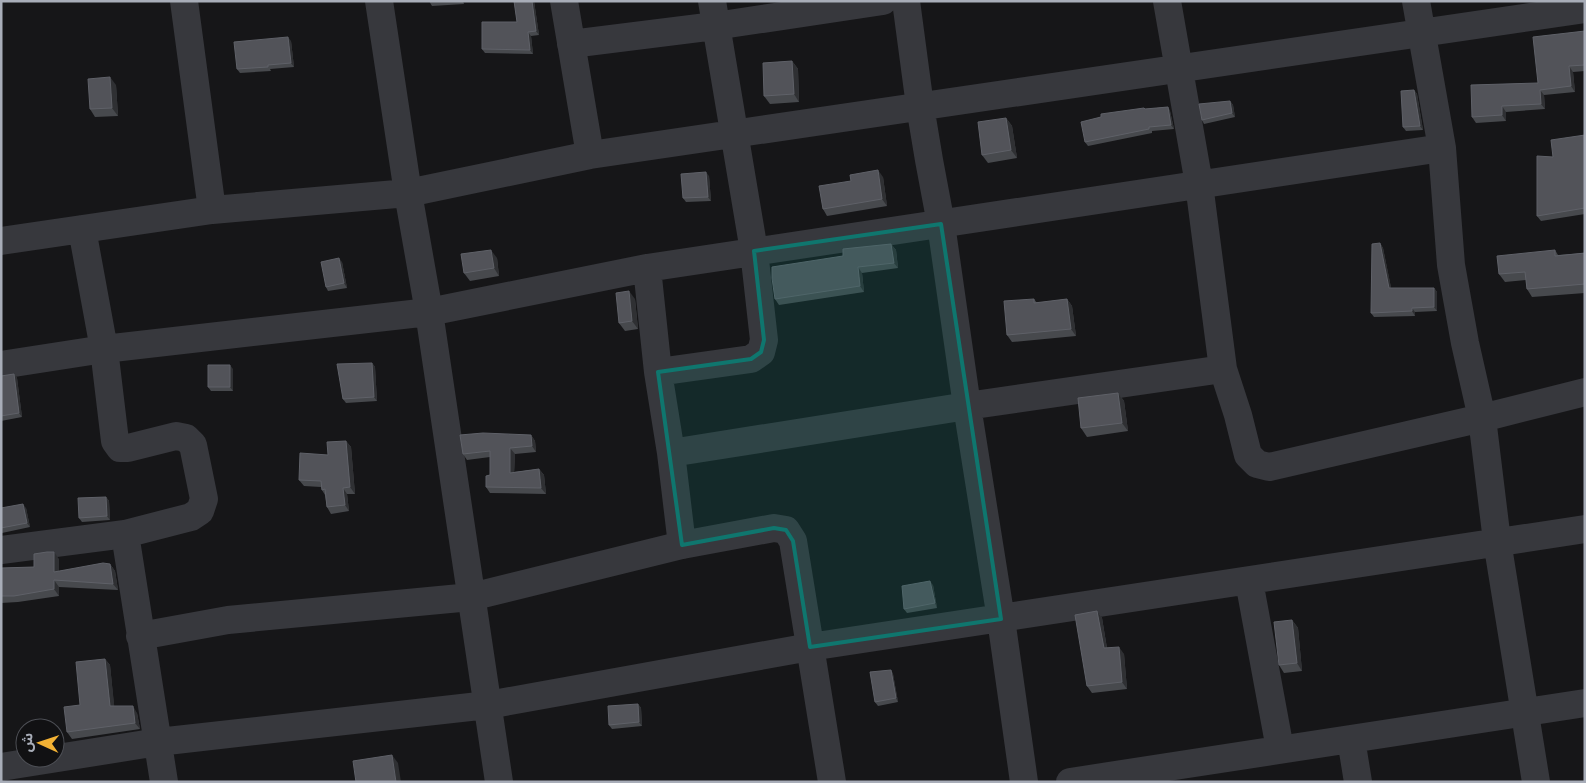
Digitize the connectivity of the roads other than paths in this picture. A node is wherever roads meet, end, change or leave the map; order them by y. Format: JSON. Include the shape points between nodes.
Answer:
{"nodes":[{"id":1,"x":184,"y":1,"type":"edge"},
{"id":2,"x":379,"y":1,"type":"edge"},
{"id":3,"x":564,"y":1,"type":"edge"},
{"id":4,"x":883,"y":1,"type":"edge"},
{"id":5,"x":906,"y":1,"type":"edge"},
{"id":6,"x":1167,"y":1,"type":"edge"},
{"id":7,"x":1416,"y":1,"type":"edge"},
{"id":8,"x":1585,"y":9,"type":"edge"},
{"id":9,"x":713,"y":14,"type":"edge"},
{"id":10,"x":1421,"y":32,"type":"junction"},
{"id":11,"x":571,"y":44,"type":"junction"},
{"id":12,"x":1178,"y":68,"type":"junction"},
{"id":13,"x":920,"y":106,"type":"junction"},
{"id":14,"x":733,"y":134,"type":"junction"},
{"id":15,"x":1442,"y":148,"type":"junction"},
{"id":16,"x":590,"y":155,"type":"junction"},
{"id":17,"x":1199,"y":184,"type":"junction"},
{"id":18,"x":408,"y":193,"type":"junction"},
{"id":19,"x":212,"y":210,"type":"junction"},
{"id":20,"x":941,"y":224,"type":"junction"},
{"id":21,"x":82,"y":229,"type":"junction"},
{"id":22,"x":1,"y":241,"type":"edge"},
{"id":23,"x":754,"y":251,"type":"junction"},
{"id":24,"x":647,"y":268,"type":"junction"},
{"id":25,"x":429,"y":312,"type":"junction"},
{"id":26,"x":104,"y":349,"type":"junction"},
{"id":27,"x":1,"y":365,"type":"edge"},
{"id":28,"x":1224,"y":369,"type":"junction"},
{"id":29,"x":658,"y":372,"type":"junction"},
{"id":30,"x":1585,"y":392,"type":"edge"},
{"id":31,"x":967,"y":406,"type":"junction"},
{"id":32,"x":1482,"y":418,"type":"junction"},
{"id":33,"x":671,"y":453,"type":"junction"},
{"id":34,"x":1585,"y":528,"type":"edge"},
{"id":35,"x":125,"y":534,"type":"junction"},
{"id":36,"x":1497,"y":541,"type":"junction"},
{"id":37,"x":682,"y":545,"type":"junction"},
{"id":38,"x":1,"y":550,"type":"edge"},
{"id":39,"x":1249,"y":580,"type":"junction"},
{"id":40,"x":471,"y":596,"type":"junction"},
{"id":41,"x":1001,"y":619,"type":"junction"},
{"id":42,"x":140,"y":636,"type":"junction"},
{"id":43,"x":810,"y":647,"type":"junction"},
{"id":44,"x":1585,"y":702,"type":"edge"},
{"id":45,"x":488,"y":705,"type":"junction"},
{"id":46,"x":1526,"y":712,"type":"junction"},
{"id":47,"x":1351,"y":739,"type":"junction"},
{"id":48,"x":158,"y":742,"type":"junction"},
{"id":49,"x":1280,"y":750,"type":"junction"},
{"id":50,"x":1,"y":767,"type":"edge"},
{"id":51,"x":164,"y":782,"type":"edge"},
{"id":52,"x":499,"y":782,"type":"edge"},
{"id":53,"x":832,"y":782,"type":"edge"},
{"id":54,"x":1024,"y":782,"type":"edge"},
{"id":55,"x":1070,"y":782,"type":"edge"},
{"id":56,"x":1358,"y":782,"type":"edge"},
{"id":57,"x":1536,"y":782,"type":"edge"}],
"edges":[{"from":1,"to":19,"type":"street"},
{"from":2,"to":18,"type":"street"},
{"from":3,"to":11,"type":"street"},
{"from":4,"to":9,"type":"street"},
{"from":5,"to":13,"type":"street"},
{"from":6,"to":12,"type":"street"},
{"from":7,"to":10,"type":"street"},
{"from":8,"to":10,"type":"street"},
{"from":9,"to":11,"type":"street"},
{"from":9,"to":14,"type":"street"},
{"from":10,"to":12,"type":"street"},
{"from":10,"to":15,"type":"street"},
{"from":11,"to":16,"type":"street"},
{"from":12,"to":13,"type":"street"},
{"from":12,"to":17,"type":"street"},
{"from":13,"to":14,"type":"street"},
{"from":13,"to":20,"type":"street"},
{"from":14,"to":16,"type":"street"},
{"from":14,"to":23,"type":"street"},
{"from":15,"to":17,"type":"street"},
{"from":15,"to":32,"type":"street","via":[[1451,265]]},
{"from":16,"to":18,"type":"street"},
{"from":17,"to":20,"type":"street"},
{"from":17,"to":28,"type":"street"},
{"from":18,"to":19,"type":"street"},
{"from":18,"to":25,"type":"street"},
{"from":19,"to":21,"type":"street"},
{"from":20,"to":23,"type":"street"},
{"from":20,"to":31,"type":"street"},
{"from":21,"to":22,"type":"street"},
{"from":21,"to":26,"type":"street"},
{"from":23,"to":24,"type":"street"},
{"from":23,"to":29,"type":"street","via":[[764,340],[761,352],[751,359]]},
{"from":24,"to":25,"type":"street"},
{"from":24,"to":29,"type":"street"},
{"from":25,"to":26,"type":"street"},
{"from":25,"to":40,"type":"street"},
{"from":26,"to":27,"type":"street"},
{"from":26,"to":35,"type":"street","via":[[114,441],[120,448],[128,448],[176,436],[186,438],[193,445],[204,499],[200,510],[191,517]]},
{"from":28,"to":31,"type":"street"},
{"from":28,"to":32,"type":"street","via":[[1248,454],[1256,464],[1270,467]]},
{"from":29,"to":33,"type":"street"},
{"from":30,"to":32,"type":"street"},
{"from":31,"to":33,"type":"street"},
{"from":31,"to":41,"type":"street"},
{"from":32,"to":36,"type":"street"},
{"from":33,"to":37,"type":"street"},
{"from":34,"to":36,"type":"street"},
{"from":35,"to":38,"type":"street"},
{"from":35,"to":42,"type":"street"},
{"from":36,"to":39,"type":"street"},
{"from":36,"to":46,"type":"street"},
{"from":37,"to":40,"type":"street"},
{"from":37,"to":43,"type":"street","via":[[774,528],[786,530],[794,540]]},
{"from":39,"to":41,"type":"street"},
{"from":39,"to":49,"type":"street"},
{"from":40,"to":42,"type":"street","via":[[228,620]]},
{"from":40,"to":45,"type":"street"},
{"from":41,"to":43,"type":"street"},
{"from":41,"to":54,"type":"street"},
{"from":42,"to":48,"type":"street"},
{"from":43,"to":45,"type":"street"},
{"from":43,"to":53,"type":"street"},
{"from":44,"to":46,"type":"street"},
{"from":45,"to":48,"type":"street"},
{"from":45,"to":52,"type":"street"},
{"from":46,"to":47,"type":"street"},
{"from":46,"to":57,"type":"street"},
{"from":47,"to":49,"type":"street"},
{"from":47,"to":56,"type":"street"},
{"from":48,"to":50,"type":"street"},
{"from":48,"to":51,"type":"street"},
{"from":49,"to":55,"type":"street"}]}
